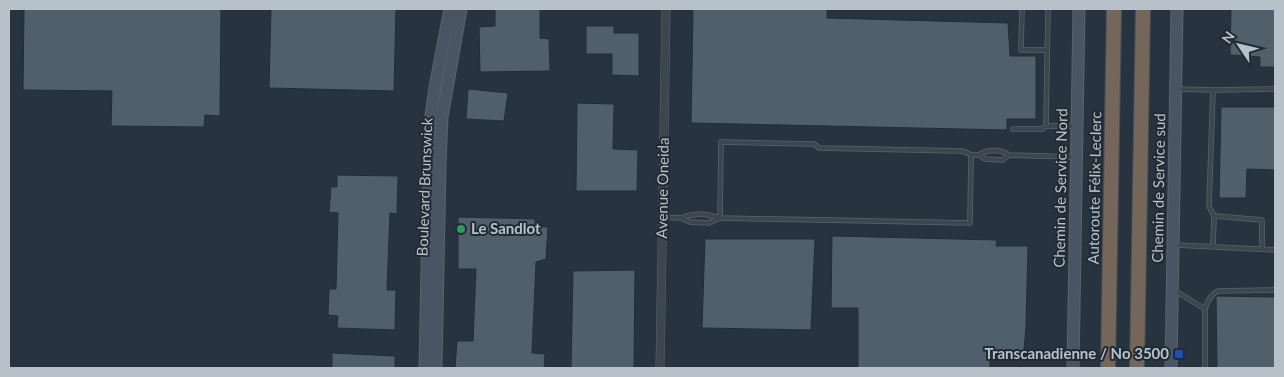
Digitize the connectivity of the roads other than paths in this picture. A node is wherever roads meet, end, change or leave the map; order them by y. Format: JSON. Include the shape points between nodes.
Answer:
{"nodes":[{"id":1,"x":450,"y":9,"type":"edge"},
{"id":2,"x":461,"y":9,"type":"edge"},
{"id":3,"x":666,"y":9,"type":"edge"},
{"id":4,"x":1022,"y":9,"type":"edge"},
{"id":5,"x":1048,"y":9,"type":"edge"},
{"id":6,"x":1079,"y":9,"type":"edge"},
{"id":7,"x":1114,"y":9,"type":"edge"},
{"id":8,"x":1142,"y":9,"type":"edge"},
{"id":9,"x":1177,"y":9,"type":"edge"},
{"id":10,"x":1047,"y":50,"type":"junction"},
{"id":11,"x":1176,"y":89,"type":"junction"},
{"id":12,"x":1275,"y":89,"type":"edge"},
{"id":13,"x":1213,"y":90,"type":"junction"},
{"id":14,"x":1046,"y":126,"type":"junction"},
{"id":15,"x":1077,"y":126,"type":"junction"},
{"id":16,"x":1013,"y":129,"type":"dead end"},
{"id":17,"x":971,"y":155,"type":"junction"},
{"id":18,"x":979,"y":155,"type":"junction"},
{"id":19,"x":1009,"y":155,"type":"junction"},
{"id":20,"x":1077,"y":157,"type":"junction"},
{"id":21,"x":1214,"y":216,"type":"junction"},
{"id":22,"x":663,"y":217,"type":"junction"},
{"id":23,"x":681,"y":218,"type":"junction"},
{"id":24,"x":720,"y":218,"type":"junction"},
{"id":25,"x":1173,"y":245,"type":"junction"},
{"id":26,"x":1213,"y":246,"type":"junction"},
{"id":27,"x":1262,"y":249,"type":"junction"},
{"id":28,"x":1275,"y":250,"type":"edge"},
{"id":29,"x":1172,"y":289,"type":"junction"},
{"id":30,"x":1275,"y":290,"type":"edge"},
{"id":31,"x":1205,"y":310,"type":"junction"},
{"id":32,"x":425,"y":368,"type":"edge"},
{"id":33,"x":436,"y":368,"type":"edge"},
{"id":34,"x":660,"y":368,"type":"edge"},
{"id":35,"x":1073,"y":368,"type":"edge"},
{"id":36,"x":1108,"y":368,"type":"edge"},
{"id":37,"x":1137,"y":368,"type":"edge"},
{"id":38,"x":1171,"y":368,"type":"edge"},
{"id":39,"x":1205,"y":368,"type":"edge"}],
"edges":[{"from":1,"to":32,"type":"main road","name":"Boulevard Brunswick","via":[[430,123]]},
{"from":2,"to":33,"type":"main road","name":"Boulevard Brunswick","via":[[442,117]]},
{"from":3,"to":22,"type":"street","name":"Avenue Oneida"},
{"from":4,"to":10,"type":"lane","via":[[1021,50]]},
{"from":5,"to":10,"type":"lane"},
{"from":6,"to":15,"type":"main road","name":"Chemin de Service Nord"},
{"from":7,"to":36,"type":"highway","name":"Autoroute Félix-Leclerc"},
{"from":8,"to":37,"type":"highway"},
{"from":9,"to":11,"type":"main road","name":"Chemin de Service sud"},
{"from":10,"to":14,"type":"lane"},
{"from":11,"to":13,"type":"lane"},
{"from":11,"to":25,"type":"main road","name":"Chemin de Service sud"},
{"from":12,"to":13,"type":"lane"},
{"from":13,"to":21,"type":"lane","via":[[1209,206]]},
{"from":14,"to":15,"type":"lane"},
{"from":14,"to":16,"type":"lane","via":[[1042,129]]},
{"from":15,"to":20,"type":"main road","name":"Chemin de Service Nord"},
{"from":17,"to":18,"type":"lane"},
{"from":17,"to":24,"type":"lane","via":[[970,223]]},
{"from":17,"to":24,"type":"lane","via":[[963,151],[721,142]]},
{"from":18,"to":19,"type":"lane","via":[[985,151],[1003,151]]},
{"from":18,"to":19,"type":"lane","via":[[985,159],[1002,160]]},
{"from":19,"to":20,"type":"lane"},
{"from":20,"to":35,"type":"main road","name":"Chemin de Service Nord"},
{"from":21,"to":26,"type":"lane"},
{"from":21,"to":27,"type":"lane","via":[[1262,220]]},
{"from":22,"to":23,"type":"lane"},
{"from":22,"to":34,"type":"street","name":"Avenue Oneida"},
{"from":23,"to":24,"type":"lane","via":[[708,214]]},
{"from":23,"to":24,"type":"lane","via":[[709,223]]},
{"from":25,"to":26,"type":"lane"},
{"from":25,"to":29,"type":"main road","name":"Chemin de Service sud"},
{"from":26,"to":27,"type":"lane"},
{"from":27,"to":28,"type":"lane"},
{"from":29,"to":31,"type":"lane"},
{"from":29,"to":38,"type":"main road","name":"Chemin de Service sud"},
{"from":30,"to":31,"type":"lane","via":[[1218,291],[1209,299]]},
{"from":31,"to":39,"type":"lane"}]}
